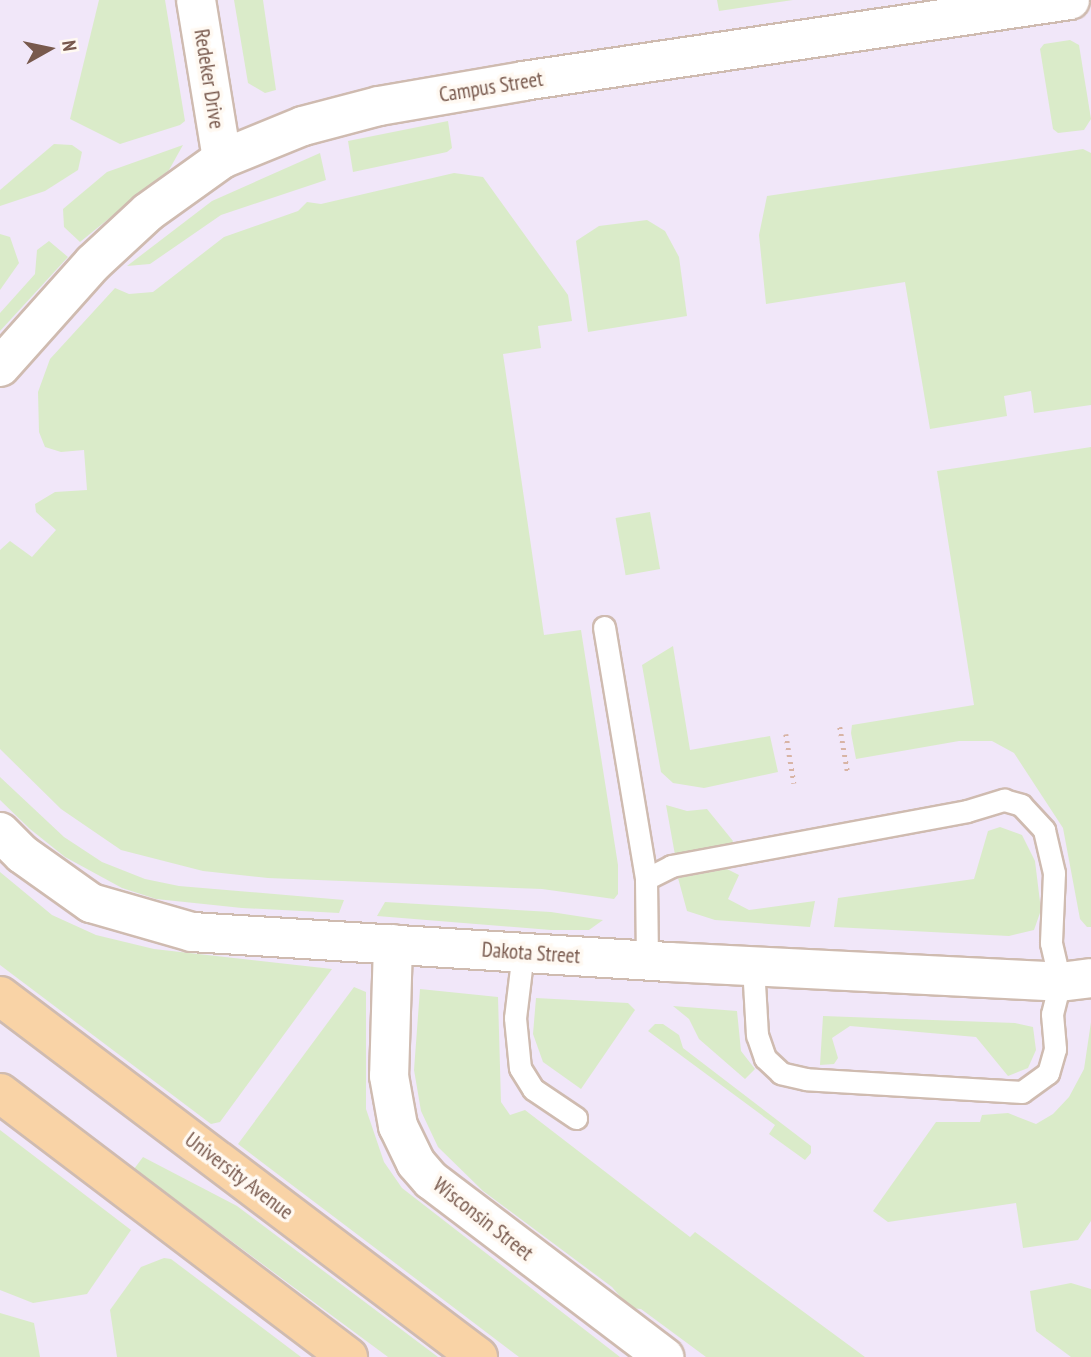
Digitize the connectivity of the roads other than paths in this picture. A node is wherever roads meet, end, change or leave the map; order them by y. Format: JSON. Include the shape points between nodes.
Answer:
{"nodes":[{"id":1,"x":196,"y":0,"type":"edge"},
{"id":2,"x":1070,"y":0,"type":"edge"},
{"id":3,"x":222,"y":159,"type":"junction"},
{"id":4,"x":0,"y":367,"type":"edge"},
{"id":5,"x":604,"y":627,"type":"dead end"},
{"id":6,"x":0,"y":832,"type":"edge"},
{"id":7,"x":646,"y":879,"type":"junction"},
{"id":8,"x":393,"y":944,"type":"junction"},
{"id":9,"x":523,"y":952,"type":"junction"},
{"id":10,"x":647,"y":961,"type":"junction"},
{"id":11,"x":753,"y":965,"type":"junction"},
{"id":12,"x":1075,"y":980,"type":"edge"},
{"id":13,"x":0,"y":996,"type":"edge"},
{"id":14,"x":0,"y":1093,"type":"edge"},
{"id":15,"x":576,"y":1118,"type":"dead end"},
{"id":16,"x":348,"y":1357,"type":"edge"},
{"id":17,"x":478,"y":1357,"type":"edge"},
{"id":18,"x":664,"y":1357,"type":"edge"}],
"edges":[{"from":1,"to":3,"type":"street","name":"Redeker Drive"},
{"from":2,"to":3,"type":"street","name":"Campus Street","via":[[408,100],[303,126]]},
{"from":3,"to":4,"type":"street","name":"Campus Street","via":[[148,212],[93,263]]},
{"from":5,"to":7,"type":"lane"},
{"from":6,"to":8,"type":"street","name":"Dakota Street","via":[[22,854],[91,903],[154,924],[230,936]]},
{"from":7,"to":10,"type":"lane"},
{"from":7,"to":12,"type":"lane","via":[[671,866],[1014,801],[1039,821],[1048,844],[1055,901],[1051,943]]},
{"from":8,"to":9,"type":"street","name":"Dakota Street"},
{"from":8,"to":18,"type":"street","name":"Wisconsin Street","via":[[389,1076],[398,1126],[416,1163],[431,1180]]},
{"from":9,"to":10,"type":"street","name":"Dakota Street"},
{"from":9,"to":15,"type":"lane","via":[[515,1018],[520,1068],[533,1089]]},
{"from":10,"to":11,"type":"street","name":"Dakota Street"},
{"from":11,"to":12,"type":"street","name":"Dakota Street"},
{"from":11,"to":12,"type":"lane","via":[[757,1035],[765,1058],[781,1073],[806,1079],[1016,1093],[1034,1086],[1054,1063],[1052,1014]]},
{"from":13,"to":17,"type":"main road","name":"University Avenue"},
{"from":14,"to":16,"type":"main road"}]}
